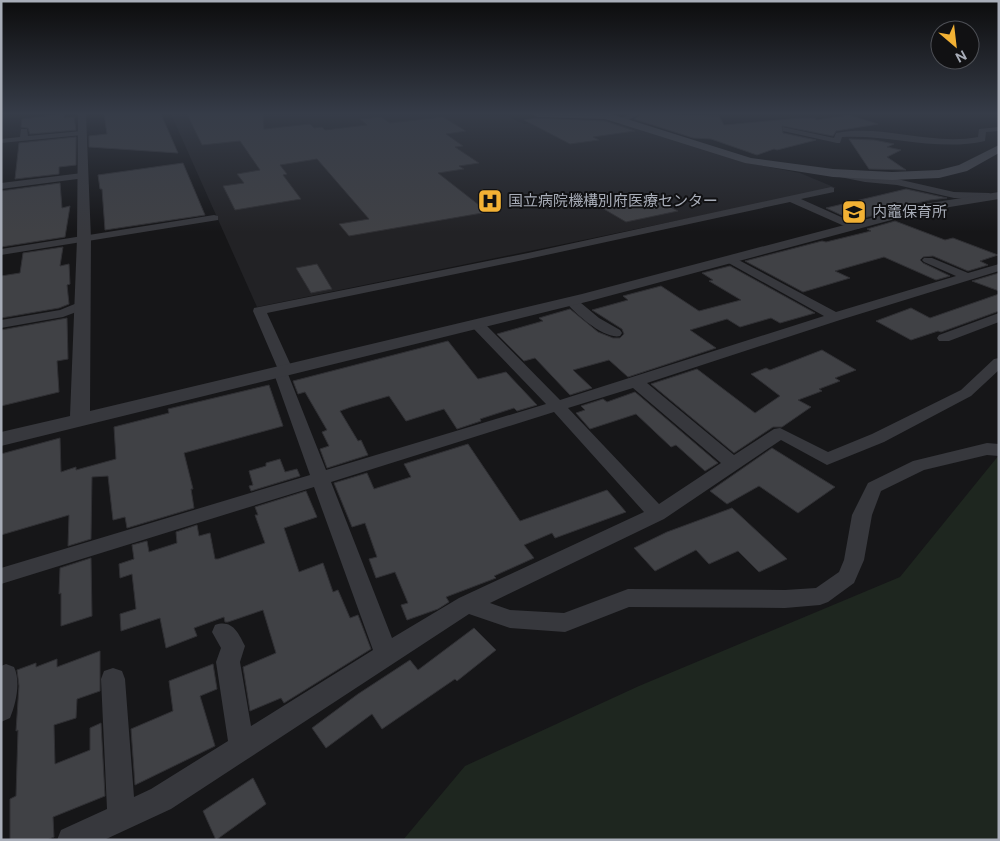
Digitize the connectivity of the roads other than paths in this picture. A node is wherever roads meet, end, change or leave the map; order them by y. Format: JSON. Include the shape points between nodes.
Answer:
{"nodes":[{"id":1,"x":82,"y":153,"type":"edge"},
{"id":2,"x":728,"y":153,"type":"edge"},
{"id":3,"x":990,"y":153,"type":"edge"},
{"id":4,"x":833,"y":173,"type":"junction"},
{"id":5,"x":82,"y":176,"type":"junction"},
{"id":6,"x":1,"y":186,"type":"edge"},
{"id":7,"x":831,"y":190,"type":"dead end"},
{"id":8,"x":994,"y":195,"type":"edge"},
{"id":9,"x":792,"y":199,"type":"junction"},
{"id":10,"x":214,"y":218,"type":"dead end"},
{"id":11,"x":855,"y":227,"type":"junction"},
{"id":12,"x":84,"y":239,"type":"junction"},
{"id":13,"x":1,"y":252,"type":"edge"},
{"id":14,"x":728,"y":259,"type":"junction"},
{"id":15,"x":928,"y":260,"type":"dead end"},
{"id":16,"x":999,"y":267,"type":"edge"},
{"id":17,"x":968,"y":277,"type":"junction"},
{"id":18,"x":571,"y":301,"type":"junction"},
{"id":19,"x":82,"y":305,"type":"junction"},
{"id":20,"x":835,"y":316,"type":"junction"},
{"id":21,"x":999,"y":317,"type":"edge"},
{"id":22,"x":1,"y":324,"type":"edge"},
{"id":23,"x":476,"y":324,"type":"junction"},
{"id":24,"x":615,"y":333,"type":"dead end"},
{"id":25,"x":944,"y":338,"type":"dead end"},
{"id":26,"x":999,"y":362,"type":"edge"},
{"id":27,"x":283,"y":371,"type":"junction"},
{"id":28,"x":636,"y":382,"type":"junction"},
{"id":29,"x":557,"y":406,"type":"junction"},
{"id":30,"x":80,"y":420,"type":"junction"},
{"id":31,"x":1,"y":439,"type":"edge"},
{"id":32,"x":999,"y":450,"type":"edge"},
{"id":33,"x":732,"y":464,"type":"junction"},
{"id":34,"x":319,"y":479,"type":"junction"},
{"id":35,"x":657,"y":514,"type":"junction"},
{"id":36,"x":1,"y":576,"type":"edge"},
{"id":37,"x":467,"y":604,"type":"junction"},
{"id":38,"x":223,"y":632,"type":"dead end"},
{"id":39,"x":386,"y":654,"type":"junction"},
{"id":40,"x":6,"y":675,"type":"dead end"},
{"id":41,"x":113,"y":679,"type":"dead end"},
{"id":42,"x":1,"y":710,"type":"edge"},
{"id":43,"x":242,"y":747,"type":"junction"},
{"id":44,"x":121,"y":817,"type":"junction"},
{"id":45,"x":71,"y":840,"type":"edge"}],
"edges":[{"from":1,"to":5,"type":"street"},
{"from":2,"to":4,"type":"main road","via":[[749,160]]},
{"from":3,"to":4,"type":"main road","via":[[963,168],[939,174]]},
{"from":4,"to":8,"type":"street","via":[[897,182],[954,195]]},
{"from":5,"to":6,"type":"street"},
{"from":5,"to":12,"type":"street"},
{"from":7,"to":9,"type":"street"},
{"from":8,"to":11,"type":"street","via":[[924,208]]},
{"from":9,"to":11,"type":"street"},
{"from":9,"to":27,"type":"street","via":[[259,311]]},
{"from":10,"to":12,"type":"street"},
{"from":11,"to":14,"type":"street"},
{"from":12,"to":13,"type":"street"},
{"from":12,"to":19,"type":"street"},
{"from":14,"to":18,"type":"street"},
{"from":14,"to":20,"type":"street"},
{"from":15,"to":17,"type":"street"},
{"from":16,"to":17,"type":"street"},
{"from":17,"to":20,"type":"street"},
{"from":18,"to":23,"type":"street"},
{"from":18,"to":24,"type":"street","via":[[594,321]]},
{"from":19,"to":22,"type":"street","via":[[63,313]]},
{"from":19,"to":30,"type":"street"},
{"from":20,"to":28,"type":"street"},
{"from":21,"to":25,"type":"street"},
{"from":23,"to":27,"type":"street"},
{"from":23,"to":29,"type":"street"},
{"from":26,"to":33,"type":"street","via":[[966,393],[878,438],[827,459],[780,433]]},
{"from":27,"to":30,"type":"street"},
{"from":27,"to":34,"type":"street"},
{"from":28,"to":29,"type":"street"},
{"from":28,"to":33,"type":"street"},
{"from":29,"to":34,"type":"street"},
{"from":29,"to":35,"type":"street"},
{"from":30,"to":31,"type":"street"},
{"from":32,"to":37,"type":"street","via":[[987,449],[919,465],[874,487],[862,515],[854,560],[847,577],[820,596],[785,599],[628,598],[565,623],[510,619]]},
{"from":33,"to":35,"type":"street"},
{"from":34,"to":36,"type":"street"},
{"from":34,"to":39,"type":"street"},
{"from":35,"to":37,"type":"street"},
{"from":37,"to":39,"type":"street"},
{"from":38,"to":43,"type":"street","via":[[233,646],[228,662]]},
{"from":39,"to":43,"type":"street"},
{"from":40,"to":42,"type":"street"},
{"from":41,"to":44,"type":"street"},
{"from":43,"to":44,"type":"street","via":[[161,799]]},
{"from":44,"to":45,"type":"street"}]}
